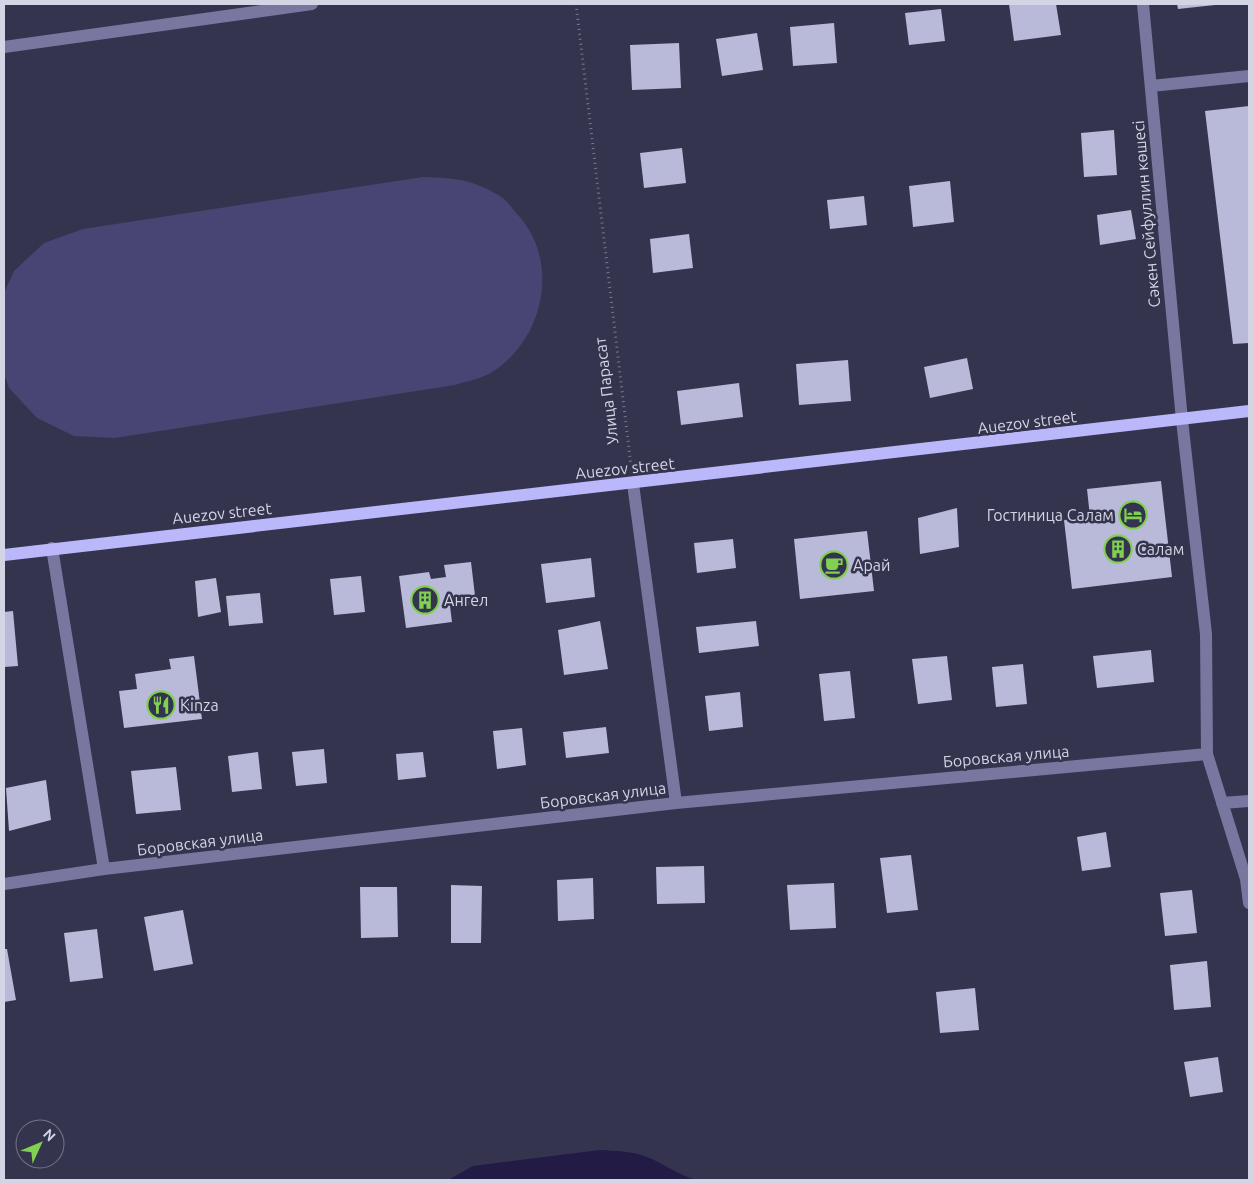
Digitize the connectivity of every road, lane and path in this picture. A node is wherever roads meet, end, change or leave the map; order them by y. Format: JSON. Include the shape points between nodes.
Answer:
{"nodes":[{"id":1,"x":312,"y":4,"type":"edge"},
{"id":2,"x":576,"y":4,"type":"edge"},
{"id":3,"x":1143,"y":4,"type":"edge"},
{"id":4,"x":4,"y":47,"type":"edge"},
{"id":5,"x":1249,"y":76,"type":"edge"},
{"id":6,"x":1151,"y":86,"type":"junction"},
{"id":7,"x":1249,"y":411,"type":"edge"},
{"id":8,"x":1182,"y":420,"type":"junction"},
{"id":9,"x":633,"y":484,"type":"junction"},
{"id":10,"x":52,"y":548,"type":"junction"},
{"id":11,"x":4,"y":556,"type":"edge"},
{"id":12,"x":1207,"y":754,"type":"junction"},
{"id":13,"x":1249,"y":801,"type":"edge"},
{"id":14,"x":676,"y":803,"type":"junction"},
{"id":15,"x":1222,"y":803,"type":"junction"},
{"id":16,"x":104,"y":870,"type":"junction"},
{"id":17,"x":4,"y":884,"type":"edge"},
{"id":18,"x":1249,"y":903,"type":"edge"}],
"edges":[{"from":1,"to":4,"type":"street"},
{"from":2,"to":9,"type":"path","name":"Улица Парасат"},
{"from":3,"to":6,"type":"street","name":"Сәкен Сейфуллин көшесі"},
{"from":5,"to":6,"type":"street"},
{"from":6,"to":8,"type":"street","name":"Сәкен Сейфуллин көшесі"},
{"from":7,"to":8,"type":"main road","name":"Auezov street"},
{"from":8,"to":9,"type":"main road","name":"Auezov street"},
{"from":8,"to":12,"type":"street","name":"Сәкен Сейфуллин көшесі","via":[[1206,634]]},
{"from":9,"to":10,"type":"main road","name":"Auezov street"},
{"from":9,"to":14,"type":"street"},
{"from":10,"to":11,"type":"main road","name":"Auezov street"},
{"from":10,"to":16,"type":"street"},
{"from":12,"to":14,"type":"street","name":"Боровская улица"},
{"from":12,"to":15,"type":"street","name":"Сәкен Сейфуллин көшесі"},
{"from":13,"to":15,"type":"street"},
{"from":14,"to":16,"type":"street","name":"Боровская улица"},
{"from":15,"to":18,"type":"street","name":"Сәкен Сейфуллин көшесі","via":[[1246,879]]},
{"from":16,"to":17,"type":"street","name":"Боровская улица"}]}
